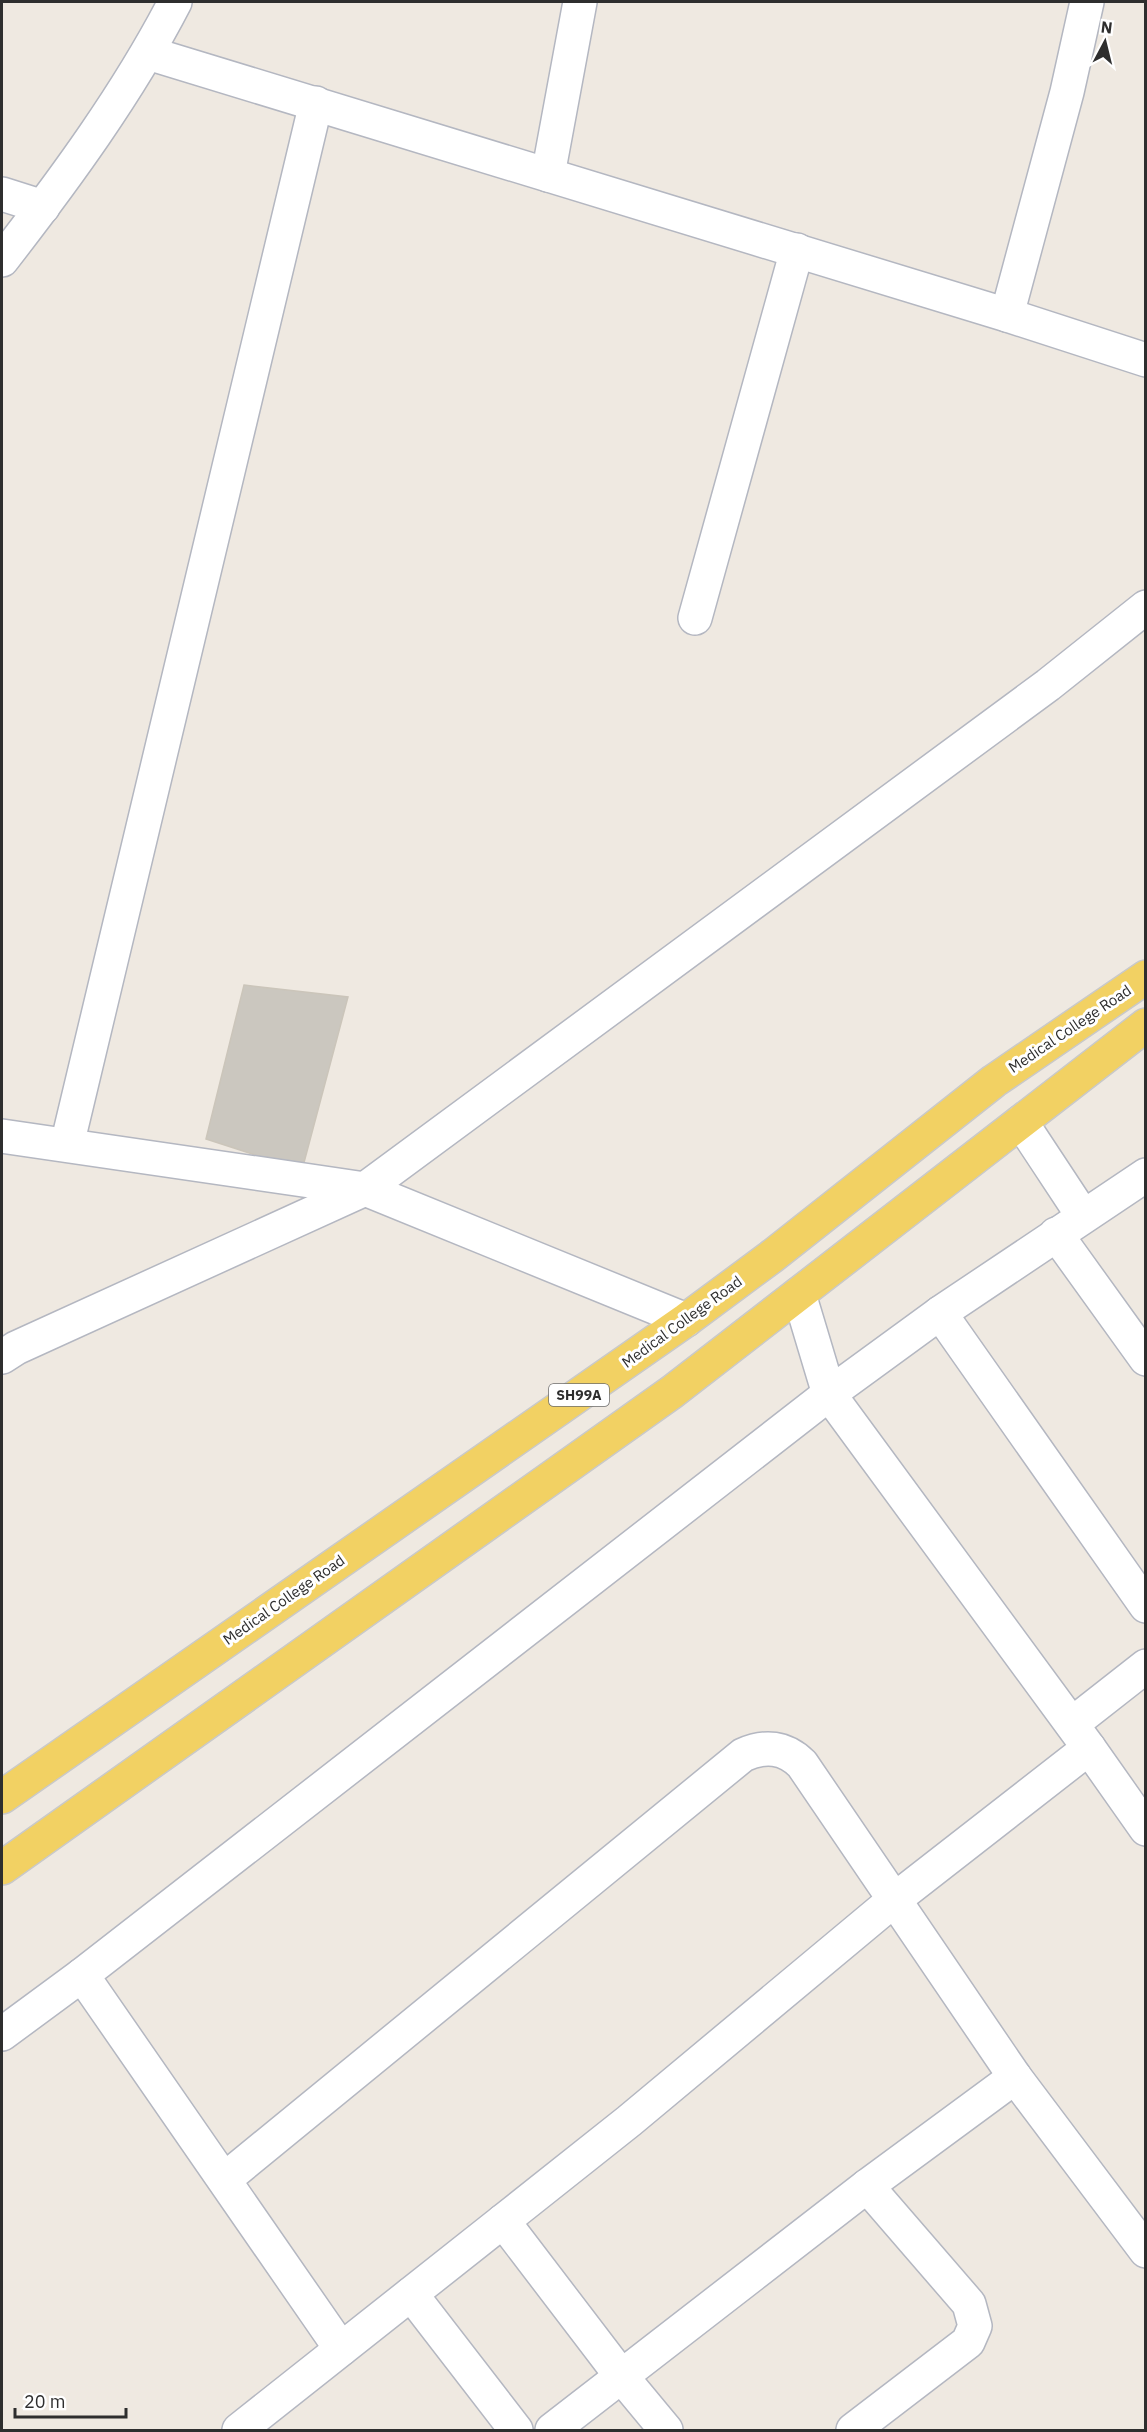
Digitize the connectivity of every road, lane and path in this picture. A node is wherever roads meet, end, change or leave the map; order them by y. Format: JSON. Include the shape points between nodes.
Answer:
{"nodes":[{"id":1,"x":175,"y":2,"type":"edge"},
{"id":2,"x":580,"y":2,"type":"edge"},
{"id":3,"x":1088,"y":2,"type":"edge"},
{"id":4,"x":148,"y":53,"type":"junction"},
{"id":5,"x":316,"y":103,"type":"junction"},
{"id":6,"x":548,"y":174,"type":"junction"},
{"id":7,"x":2,"y":194,"type":"edge"},
{"id":8,"x":43,"y":207,"type":"junction"},
{"id":9,"x":797,"y":250,"type":"junction"},
{"id":10,"x":2,"y":260,"type":"edge"},
{"id":11,"x":1007,"y":315,"type":"junction"},
{"id":12,"x":1146,"y":360,"type":"edge"},
{"id":13,"x":1146,"y":607,"type":"edge"},
{"id":14,"x":694,"y":618,"type":"dead end"},
{"id":15,"x":1146,"y":977,"type":"edge"},
{"id":16,"x":1146,"y":1025,"type":"edge"},
{"id":17,"x":1021,"y":1122,"type":"junction"},
{"id":18,"x":2,"y":1136,"type":"edge"},
{"id":19,"x":67,"y":1145,"type":"junction"},
{"id":20,"x":1146,"y":1175,"type":"edge"},
{"id":21,"x":365,"y":1189,"type":"junction"},
{"id":22,"x":1083,"y":1216,"type":"junction"},
{"id":23,"x":1056,"y":1234,"type":"junction"},
{"id":24,"x":799,"y":1294,"type":"junction"},
{"id":25,"x":940,"y":1313,"type":"junction"},
{"id":26,"x":686,"y":1320,"type":"junction"},
{"id":27,"x":2,"y":1357,"type":"edge"},
{"id":28,"x":1146,"y":1359,"type":"edge"},
{"id":29,"x":830,"y":1394,"type":"junction"},
{"id":30,"x":1146,"y":1606,"type":"edge"},
{"id":31,"x":1146,"y":1666,"type":"edge"},
{"id":32,"x":1081,"y":1736,"type":"junction"},
{"id":33,"x":2,"y":1797,"type":"edge"},
{"id":34,"x":1146,"y":1829,"type":"edge"},
{"id":35,"x":2,"y":1868,"type":"edge"},
{"id":36,"x":894,"y":1900,"type":"junction"},
{"id":37,"x":82,"y":1975,"type":"junction"},
{"id":38,"x":2,"y":2034,"type":"edge"},
{"id":39,"x":1015,"y":2077,"type":"junction"},
{"id":40,"x":225,"y":2179,"type":"junction"},
{"id":41,"x":867,"y":2186,"type":"junction"},
{"id":42,"x":502,"y":2221,"type":"junction"},
{"id":43,"x":1146,"y":2251,"type":"edge"},
{"id":44,"x":411,"y":2294,"type":"junction"},
{"id":45,"x":341,"y":2349,"type":"junction"},
{"id":46,"x":622,"y":2378,"type":"junction"},
{"id":47,"x":239,"y":2430,"type":"edge"},
{"id":48,"x":516,"y":2430,"type":"edge"},
{"id":49,"x":552,"y":2430,"type":"edge"},
{"id":50,"x":666,"y":2430,"type":"edge"},
{"id":51,"x":853,"y":2430,"type":"edge"}],
"edges":[{"from":1,"to":4,"type":"street"},
{"from":2,"to":6,"type":"street"},
{"from":3,"to":11,"type":"street"},
{"from":4,"to":5,"type":"street"},
{"from":4,"to":8,"type":"street"},
{"from":5,"to":6,"type":"street"},
{"from":5,"to":19,"type":"street"},
{"from":6,"to":9,"type":"street"},
{"from":7,"to":8,"type":"street"},
{"from":8,"to":10,"type":"street"},
{"from":9,"to":11,"type":"street"},
{"from":9,"to":14,"type":"street"},
{"from":11,"to":12,"type":"street"},
{"from":13,"to":21,"type":"street","via":[[1048,685]]},
{"from":15,"to":26,"type":"main road","name":"Medical College Road","number":"SH99A","via":[[994,1081]]},
{"from":16,"to":17,"type":"main road"},
{"from":17,"to":22,"type":"street"},
{"from":17,"to":24,"type":"main road"},
{"from":18,"to":19,"type":"street"},
{"from":19,"to":21,"type":"street"},
{"from":20,"to":22,"type":"street"},
{"from":21,"to":26,"type":"street"},
{"from":21,"to":27,"type":"street"},
{"from":22,"to":23,"type":"street"},
{"from":23,"to":25,"type":"street"},
{"from":23,"to":28,"type":"street"},
{"from":24,"to":29,"type":"street"},
{"from":24,"to":35,"type":"main road","via":[[672,1392]]},
{"from":25,"to":29,"type":"street"},
{"from":25,"to":30,"type":"street"},
{"from":26,"to":33,"type":"main road","name":"Medical College Road","number":"SH99A"},
{"from":29,"to":32,"type":"street"},
{"from":29,"to":37,"type":"street"},
{"from":31,"to":32,"type":"street"},
{"from":32,"to":34,"type":"street"},
{"from":32,"to":36,"type":"street"},
{"from":36,"to":39,"type":"street"},
{"from":36,"to":40,"type":"street","via":[[802,1764],[792,1755],[775,1749],[756,1749],[734,1762]]},
{"from":36,"to":42,"type":"street","via":[[629,2121]]},
{"from":37,"to":38,"type":"street"},
{"from":37,"to":40,"type":"street"},
{"from":39,"to":41,"type":"street"},
{"from":39,"to":43,"type":"street"},
{"from":40,"to":45,"type":"street"},
{"from":41,"to":46,"type":"street"},
{"from":41,"to":51,"type":"street","via":[[969,2304],[975,2326],[968,2342]]},
{"from":42,"to":44,"type":"street"},
{"from":42,"to":46,"type":"street"},
{"from":44,"to":45,"type":"street"},
{"from":44,"to":48,"type":"street"},
{"from":45,"to":47,"type":"street"},
{"from":46,"to":49,"type":"street"},
{"from":46,"to":50,"type":"street"}]}
